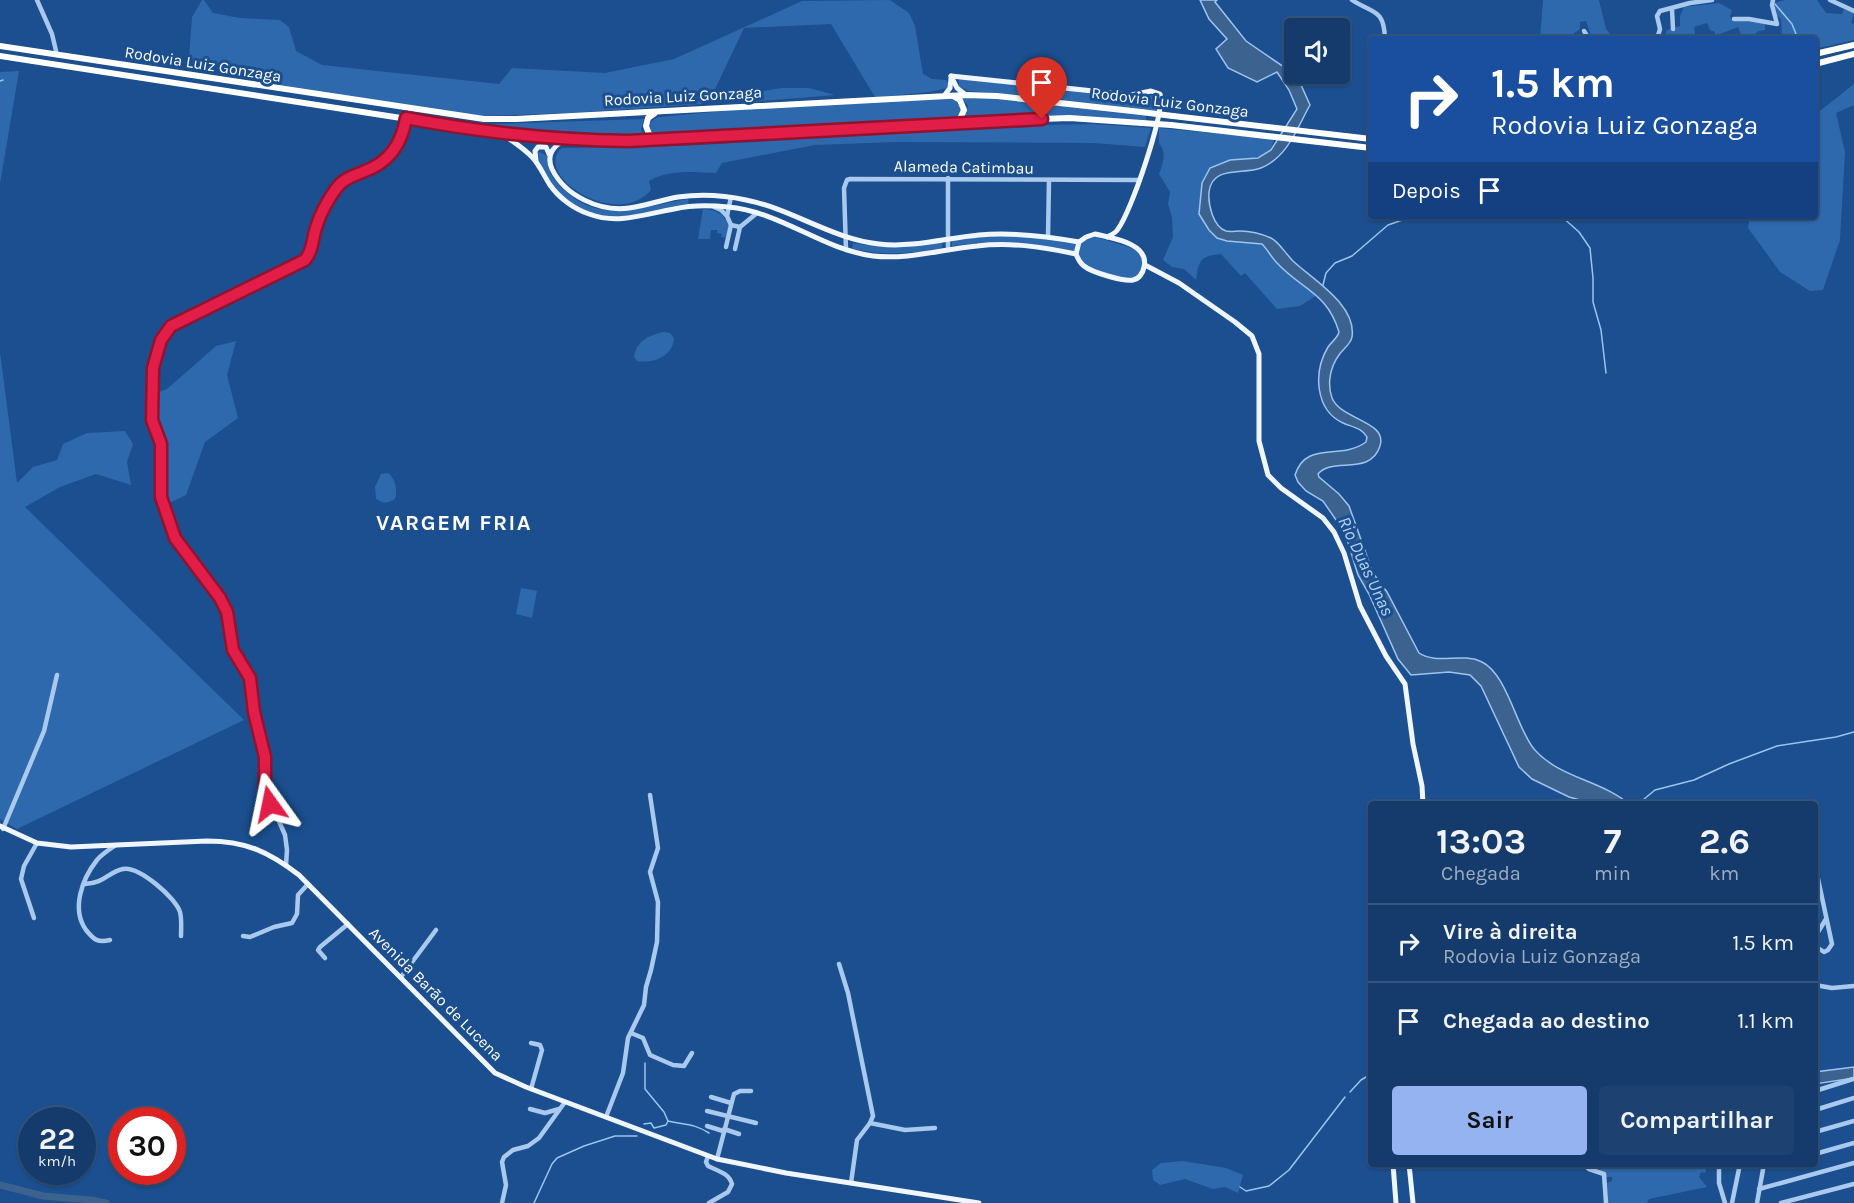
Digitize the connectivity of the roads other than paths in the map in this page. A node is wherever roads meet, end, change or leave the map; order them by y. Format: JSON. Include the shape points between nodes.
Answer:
{"nodes":[{"id":1,"x":37,"y":0,"type":"edge"},
{"id":2,"x":1352,"y":0,"type":"edge"},
{"id":3,"x":1713,"y":0,"type":"edge"},
{"id":4,"x":1773,"y":0,"type":"edge"},
{"id":5,"x":1830,"y":0,"type":"edge"},
{"id":6,"x":1702,"y":1,"type":"edge"},
{"id":7,"x":1672,"y":9,"type":"junction"},
{"id":8,"x":1853,"y":9,"type":"edge"},
{"id":9,"x":1734,"y":19,"type":"dead end"},
{"id":10,"x":1673,"y":29,"type":"dead end"},
{"id":11,"x":1584,"y":31,"type":"dead end"},
{"id":12,"x":1385,"y":36,"type":"edge"},
{"id":13,"x":1587,"y":36,"type":"edge"},
{"id":14,"x":1658,"y":36,"type":"edge"},
{"id":15,"x":1854,"y":45,"type":"edge"},
{"id":16,"x":0,"y":46,"type":"edge"},
{"id":17,"x":1818,"y":53,"type":"edge"},
{"id":18,"x":1854,"y":54,"type":"edge"},
{"id":19,"x":57,"y":55,"type":"junction"},
{"id":20,"x":0,"y":56,"type":"edge"},
{"id":21,"x":1818,"y":63,"type":"edge"},
{"id":22,"x":951,"y":76,"type":"junction"},
{"id":23,"x":966,"y":95,"type":"junction"},
{"id":24,"x":946,"y":96,"type":"junction"},
{"id":25,"x":665,"y":111,"type":"junction"},
{"id":26,"x":406,"y":118,"type":"junction"},
{"id":27,"x":949,"y":124,"type":"junction"},
{"id":28,"x":1260,"y":131,"type":"junction"},
{"id":29,"x":501,"y":133,"type":"junction"},
{"id":30,"x":1368,"y":139,"type":"edge"},
{"id":31,"x":564,"y":140,"type":"junction"},
{"id":32,"x":665,"y":140,"type":"junction"},
{"id":33,"x":1368,"y":148,"type":"edge"},
{"id":34,"x":549,"y":154,"type":"junction"},
{"id":35,"x":536,"y":163,"type":"junction"},
{"id":36,"x":948,"y":178,"type":"junction"},
{"id":37,"x":1049,"y":180,"type":"junction"},
{"id":38,"x":1140,"y":180,"type":"junction"},
{"id":39,"x":692,"y":196,"type":"junction"},
{"id":40,"x":731,"y":197,"type":"junction"},
{"id":41,"x":692,"y":206,"type":"junction"},
{"id":42,"x":712,"y":206,"type":"junction"},
{"id":43,"x":729,"y":207,"type":"junction"},
{"id":44,"x":757,"y":213,"type":"junction"},
{"id":45,"x":727,"y":216,"type":"junction"},
{"id":46,"x":809,"y":221,"type":"junction"},
{"id":47,"x":731,"y":225,"type":"junction"},
{"id":48,"x":740,"y":227,"type":"junction"},
{"id":49,"x":1118,"y":229,"type":"junction"},
{"id":50,"x":804,"y":231,"type":"junction"},
{"id":51,"x":1048,"y":237,"type":"junction"},
{"id":52,"x":1107,"y":237,"type":"junction"},
{"id":53,"x":847,"y":238,"type":"junction"},
{"id":54,"x":948,"y":238,"type":"junction"},
{"id":55,"x":1079,"y":242,"type":"junction"},
{"id":56,"x":1123,"y":242,"type":"junction"},
{"id":57,"x":846,"y":250,"type":"junction"},
{"id":58,"x":948,"y":250,"type":"junction"},
{"id":59,"x":1076,"y":254,"type":"junction"},
{"id":60,"x":1145,"y":265,"type":"junction"},
{"id":61,"x":57,"y":675,"type":"dead end"},
{"id":62,"x":650,"y":795,"type":"dead end"},
{"id":63,"x":1423,"y":801,"type":"edge"},
{"id":64,"x":2,"y":827,"type":"edge"},
{"id":65,"x":37,"y":843,"type":"junction"},
{"id":66,"x":117,"y":844,"type":"junction"},
{"id":67,"x":285,"y":865,"type":"junction"},
{"id":68,"x":1818,"y":880,"type":"edge"},
{"id":69,"x":85,"y":884,"type":"junction"},
{"id":70,"x":308,"y":885,"type":"junction"},
{"id":71,"x":34,"y":918,"type":"dead end"},
{"id":72,"x":1826,"y":919,"type":"junction"},
{"id":73,"x":348,"y":924,"type":"junction"},
{"id":74,"x":436,"y":930,"type":"dead end"},
{"id":75,"x":1818,"y":932,"type":"edge"},
{"id":76,"x":181,"y":936,"type":"dead end"},
{"id":77,"x":243,"y":936,"type":"dead end"},
{"id":78,"x":110,"y":940,"type":"dead end"},
{"id":79,"x":1818,"y":948,"type":"edge"},
{"id":80,"x":325,"y":958,"type":"dead end"},
{"id":81,"x":839,"y":964,"type":"dead end"},
{"id":82,"x":401,"y":977,"type":"junction"},
{"id":83,"x":1818,"y":986,"type":"edge"},
{"id":84,"x":1854,"y":986,"type":"edge"},
{"id":85,"x":631,"y":1033,"type":"junction"},
{"id":86,"x":531,"y":1043,"type":"dead end"},
{"id":87,"x":692,"y":1053,"type":"dead end"},
{"id":88,"x":1853,"y":1079,"type":"edge"},
{"id":89,"x":531,"y":1089,"type":"junction"},
{"id":90,"x":1818,"y":1090,"type":"edge"},
{"id":91,"x":751,"y":1091,"type":"dead end"},
{"id":92,"x":711,"y":1097,"type":"dead end"},
{"id":93,"x":1854,"y":1098,"type":"edge"},
{"id":94,"x":565,"y":1102,"type":"junction"},
{"id":95,"x":731,"y":1103,"type":"junction"},
{"id":96,"x":530,"y":1109,"type":"dead end"},
{"id":97,"x":559,"y":1109,"type":"junction"},
{"id":98,"x":1818,"y":1109,"type":"edge"},
{"id":99,"x":707,"y":1111,"type":"dead end"},
{"id":100,"x":727,"y":1116,"type":"junction"},
{"id":101,"x":606,"y":1117,"type":"junction"},
{"id":102,"x":1854,"y":1121,"type":"edge"},
{"id":103,"x":870,"y":1123,"type":"junction"},
{"id":104,"x":756,"y":1124,"type":"dead end"},
{"id":105,"x":706,"y":1126,"type":"dead end"},
{"id":106,"x":935,"y":1128,"type":"dead end"},
{"id":107,"x":724,"y":1130,"type":"junction"},
{"id":108,"x":1818,"y":1131,"type":"edge"},
{"id":109,"x":739,"y":1134,"type":"dead end"},
{"id":110,"x":1854,"y":1143,"type":"edge"},
{"id":111,"x":1818,"y":1153,"type":"edge"},
{"id":112,"x":708,"y":1156,"type":"junction"},
{"id":113,"x":717,"y":1159,"type":"junction"},
{"id":114,"x":1854,"y":1163,"type":"edge"},
{"id":115,"x":1393,"y":1167,"type":"edge"},
{"id":116,"x":1409,"y":1167,"type":"edge"},
{"id":117,"x":1587,"y":1167,"type":"edge"},
{"id":118,"x":1719,"y":1167,"type":"edge"},
{"id":119,"x":1739,"y":1167,"type":"edge"},
{"id":120,"x":1763,"y":1167,"type":"edge"},
{"id":121,"x":851,"y":1183,"type":"junction"},
{"id":122,"x":1854,"y":1184,"type":"edge"},
{"id":123,"x":1759,"y":1189,"type":"junction"},
{"id":124,"x":502,"y":1203,"type":"edge"},
{"id":125,"x":709,"y":1203,"type":"edge"},
{"id":126,"x":978,"y":1203,"type":"edge"},
{"id":127,"x":1396,"y":1203,"type":"edge"},
{"id":128,"x":1413,"y":1203,"type":"edge"},
{"id":129,"x":1606,"y":1203,"type":"edge"},
{"id":130,"x":1725,"y":1203,"type":"edge"},
{"id":131,"x":1732,"y":1203,"type":"edge"},
{"id":132,"x":1757,"y":1203,"type":"edge"},
{"id":133,"x":1781,"y":1203,"type":"edge"}],
"edges":[{"from":1,"to":19,"type":"street"},
{"from":2,"to":12,"type":"street","via":[[1381,16]]},
{"from":3,"to":6,"type":"street"},
{"from":4,"to":9,"type":"street","via":[[1777,24]]},
{"from":5,"to":8,"type":"street"},
{"from":6,"to":7,"type":"street"},
{"from":7,"to":10,"type":"street"},
{"from":7,"to":14,"type":"street","via":[[1657,16]]},
{"from":11,"to":13,"type":"street"},
{"from":15,"to":17,"type":"highway"},
{"from":16,"to":19,"type":"highway","name":"Rodovia Luiz Gonzaga"},
{"from":18,"to":21,"type":"highway"},
{"from":19,"to":25,"type":"highway","name":"Rodovia Luiz Gonzaga","via":[[474,118]]},
{"from":20,"to":26,"type":"highway","name":"Rodovia Luiz Gonzaga"},
{"from":22,"to":23,"type":"main road"},
{"from":22,"to":24,"type":"main road"},
{"from":22,"to":38,"type":"main road","via":[[1131,95],[1160,94],[1155,134]]},
{"from":23,"to":24,"type":"highway","name":"Rodovia Luiz Gonzaga"},
{"from":23,"to":28,"type":"highway","name":"Rodovia Luiz Gonzaga","bridge":true,"via":[[1141,112]]},
{"from":24,"to":25,"type":"highway","name":"Rodovia Luiz Gonzaga"},
{"from":24,"to":27,"type":"highway","via":[[958,98],[964,110],[960,119]]},
{"from":25,"to":32,"type":"highway","via":[[651,114],[646,126],[653,137]]},
{"from":26,"to":29,"type":"highway","name":"Rodovia Luiz Gonzaga"},
{"from":26,"to":67,"type":"street","via":[[392,154],[376,167],[339,185],[318,220],[311,253],[305,260],[171,326],[161,340],[153,368],[152,420],[161,444],[161,497],[175,538],[224,606],[233,650],[250,678],[265,757],[265,789],[285,835]]},
{"from":27,"to":28,"type":"highway","name":"Rodovia Luiz Gonzaga","bridge":true,"via":[[1069,118]]},
{"from":27,"to":32,"type":"highway","name":"Rodovia Luiz Gonzaga"},
{"from":28,"to":30,"type":"highway","name":"Rodovia Luiz Gonzaga","via":[[1304,131]]},
{"from":28,"to":33,"type":"highway","name":"Rodovia Luiz Gonzaga"},
{"from":29,"to":31,"type":"highway","name":"Rodovia Luiz Gonzaga"},
{"from":29,"to":35,"type":"main road"},
{"from":31,"to":32,"type":"highway","name":"Rodovia Luiz Gonzaga"},
{"from":31,"to":34,"type":"main road"},
{"from":34,"to":35,"type":"main road","via":[[546,147],[538,147]]},
{"from":34,"to":39,"type":"main road","via":[[552,168],[565,187],[598,206],[629,208]]},
{"from":35,"to":41,"type":"main road","via":[[561,197],[602,218],[634,218]]},
{"from":36,"to":37,"type":"street","name":"Alameda Catimbau"},
{"from":36,"to":53,"type":"street","name":"Alameda Catimbau","via":[[847,180]]},
{"from":36,"to":54,"type":"street"},
{"from":37,"to":38,"type":"street","name":"Alameda Catimbau"},
{"from":37,"to":51,"type":"street"},
{"from":38,"to":49,"type":"main road"},
{"from":39,"to":40,"type":"main road"},
{"from":39,"to":41,"type":"street"},
{"from":40,"to":43,"type":"street"},
{"from":40,"to":46,"type":"main road"},
{"from":41,"to":42,"type":"main road"},
{"from":42,"to":43,"type":"main road"},
{"from":42,"to":45,"type":"street"},
{"from":43,"to":44,"type":"main road"},
{"from":43,"to":45,"type":"street"},
{"from":44,"to":48,"type":"street"},
{"from":44,"to":50,"type":"main road"},
{"from":45,"to":47,"type":"street"},
{"from":46,"to":50,"type":"street"},
{"from":46,"to":53,"type":"main road"},
{"from":47,"to":48,"type":"street"},
{"from":47,"to":48,"type":"street","via":[[727,245],[736,247]]},
{"from":49,"to":52,"type":"main road"},
{"from":49,"to":56,"type":"main road"},
{"from":50,"to":57,"type":"main road"},
{"from":51,"to":54,"type":"main road","via":[[996,234]]},
{"from":51,"to":55,"type":"main road"},
{"from":52,"to":55,"type":"main road","via":[[1092,235]]},
{"from":52,"to":56,"type":"main road"},
{"from":53,"to":54,"type":"main road","via":[[897,245]]},
{"from":53,"to":57,"type":"street"},
{"from":54,"to":58,"type":"street"},
{"from":55,"to":59,"type":"main road"},
{"from":56,"to":60,"type":"main road","via":[[1140,250]]},
{"from":57,"to":58,"type":"main road","via":[[895,256]]},
{"from":58,"to":59,"type":"main road","via":[[1023,245]]},
{"from":59,"to":60,"type":"main road","via":[[1085,267],[1125,280],[1137,278]]},
{"from":60,"to":63,"type":"main road","via":[[1179,283],[1252,336],[1259,354],[1259,441],[1268,475],[1323,518],[1344,553],[1360,606],[1405,684]]},
{"from":61,"to":64,"type":"street","via":[[44,731]]},
{"from":62,"to":85,"type":"street","via":[[657,849],[651,872],[658,902],[657,942],[644,1005]]},
{"from":64,"to":65,"type":"main road","name":"Avenida Barão de Lucena"},
{"from":65,"to":66,"type":"main road","name":"Avenida Barão de Lucena","via":[[71,847]]},
{"from":65,"to":71,"type":"street","via":[[21,879]]},
{"from":66,"to":67,"type":"main road","name":"Avenida Barão de Lucena","via":[[223,841],[252,846]]},
{"from":66,"to":69,"type":"street","via":[[97,861]]},
{"from":67,"to":70,"type":"main road","name":"Avenida Barão de Lucena"},
{"from":68,"to":72,"type":"street"},
{"from":69,"to":76,"type":"street","via":[[105,880],[126,868],[140,873],[178,908]]},
{"from":69,"to":78,"type":"street","via":[[78,906],[82,923],[96,941]]},
{"from":70,"to":73,"type":"main road","name":"Avenida Barão de Lucena"},
{"from":70,"to":77,"type":"street","via":[[298,895],[297,914],[292,922]]},
{"from":72,"to":75,"type":"street"},
{"from":72,"to":79,"type":"street","via":[[1831,947],[1824,952]]},
{"from":73,"to":80,"type":"street","via":[[320,947],[318,950]]},
{"from":73,"to":82,"type":"main road","name":"Avenida Barão de Lucena"},
{"from":74,"to":82,"type":"street"},
{"from":81,"to":103,"type":"street","via":[[873,1116]]},
{"from":82,"to":89,"type":"main road","name":"Avenida Barão de Lucena","via":[[495,1073]]},
{"from":83,"to":84,"type":"street"},
{"from":85,"to":87,"type":"street","via":[[643,1038],[650,1055],[674,1065],[684,1066]]},
{"from":85,"to":101,"type":"street","via":[[623,1073]]},
{"from":86,"to":89,"type":"street","via":[[540,1045],[542,1050]]},
{"from":88,"to":90,"type":"street"},
{"from":89,"to":94,"type":"main road","name":"Avenida Barão de Lucena"},
{"from":91,"to":95,"type":"street","via":[[735,1093]]},
{"from":92,"to":95,"type":"street"},
{"from":93,"to":98,"type":"street"},
{"from":94,"to":97,"type":"street"},
{"from":94,"to":101,"type":"main road","name":"Avenida Barão de Lucena"},
{"from":95,"to":100,"type":"street"},
{"from":96,"to":97,"type":"street","via":[[545,1113]]},
{"from":97,"to":124,"type":"street","via":[[539,1138],[504,1157],[506,1185]]},
{"from":99,"to":100,"type":"street"},
{"from":100,"to":104,"type":"street"},
{"from":100,"to":107,"type":"street"},
{"from":101,"to":112,"type":"main road","name":"Avenida Barão de Lucena"},
{"from":102,"to":108,"type":"street"},
{"from":103,"to":106,"type":"street","via":[[906,1130]]},
{"from":103,"to":121,"type":"street","via":[[856,1140]]},
{"from":105,"to":107,"type":"street"},
{"from":107,"to":109,"type":"street"},
{"from":107,"to":113,"type":"street"},
{"from":110,"to":111,"type":"street"},
{"from":112,"to":113,"type":"main road","name":"Avenida Barão de Lucena"},
{"from":112,"to":125,"type":"street","via":[[708,1166],[727,1175],[732,1184],[728,1192]]},
{"from":113,"to":121,"type":"main road","name":"Avenida Barão de Lucena"},
{"from":114,"to":123,"type":"street"},
{"from":115,"to":127,"type":"main road"},
{"from":116,"to":128,"type":"main road"},
{"from":117,"to":129,"type":"street","via":[[1604,1174]]},
{"from":118,"to":130,"type":"street"},
{"from":119,"to":131,"type":"street"},
{"from":120,"to":123,"type":"street"},
{"from":121,"to":126,"type":"main road","name":"Avenida Barão de Lucena"},
{"from":122,"to":133,"type":"street"},
{"from":123,"to":132,"type":"street"}]}
